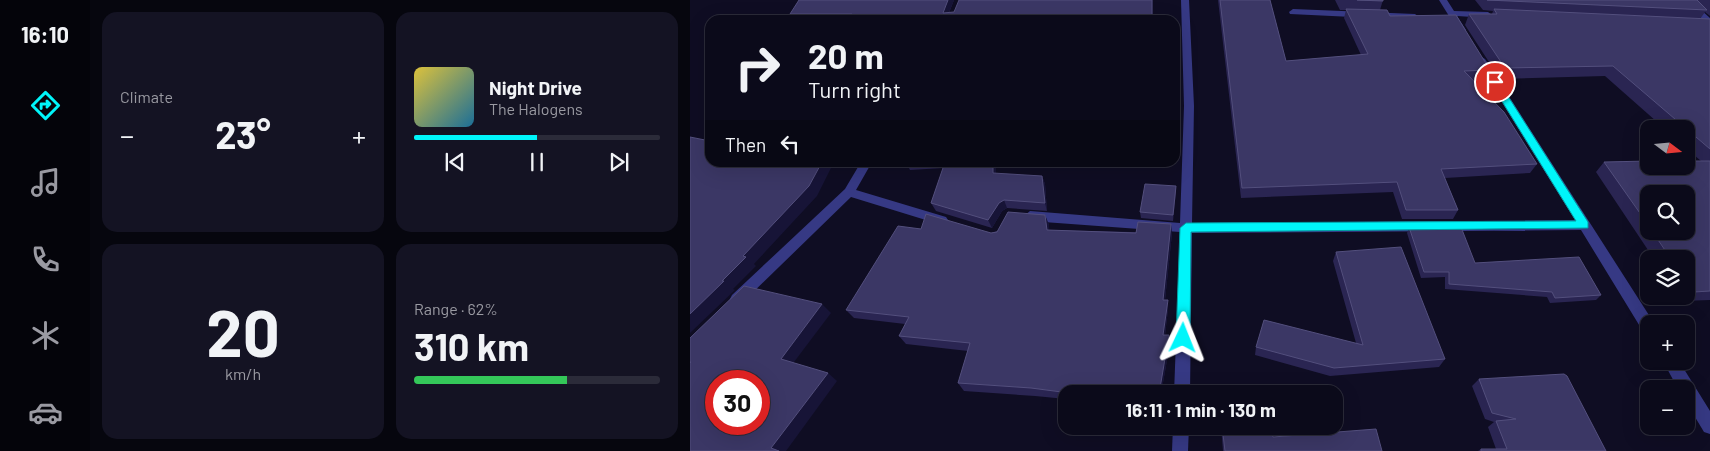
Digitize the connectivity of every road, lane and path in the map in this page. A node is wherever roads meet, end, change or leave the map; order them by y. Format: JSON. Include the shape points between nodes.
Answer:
{"nodes":[{"id":1,"x":1185,"y":0,"type":"edge"},
{"id":2,"x":1443,"y":0,"type":"edge"},
{"id":3,"x":1684,"y":0,"type":"edge"},
{"id":4,"x":1293,"y":12,"type":"dead end"},
{"id":5,"x":1501,"y":16,"type":"edge"},
{"id":6,"x":1426,"y":17,"type":"edge"},
{"id":7,"x":1451,"y":17,"type":"junction"},
{"id":8,"x":1710,"y":24,"type":"edge"},
{"id":9,"x":1700,"y":25,"type":"edge"},
{"id":10,"x":864,"y":167,"type":"edge"},
{"id":11,"x":849,"y":192,"type":"junction"},
{"id":12,"x":1016,"y":215,"type":"edge"},
{"id":13,"x":950,"y":222,"type":"edge"},
{"id":14,"x":1584,"y":225,"type":"junction"},
{"id":15,"x":1186,"y":228,"type":"junction"},
{"id":16,"x":731,"y":305,"type":"edge"},
{"id":17,"x":1641,"y":315,"type":"edge"},
{"id":18,"x":1676,"y":370,"type":"edge"},
{"id":19,"x":1182,"y":385,"type":"edge"},
{"id":20,"x":1710,"y":426,"type":"edge"},
{"id":21,"x":1181,"y":435,"type":"edge"},
{"id":22,"x":1180,"y":451,"type":"edge"}],
"edges":[{"from":1,"to":15,"type":"street","via":[[1189,106]]},
{"from":2,"to":7,"type":"street"},
{"from":3,"to":8,"type":"street"},
{"from":4,"to":6,"type":"street"},
{"from":5,"to":7,"type":"street"},
{"from":7,"to":14,"type":"street"},
{"from":8,"to":9,"type":"street"},
{"from":10,"to":11,"type":"street"},
{"from":11,"to":13,"type":"street"},
{"from":11,"to":16,"type":"street"},
{"from":12,"to":15,"type":"street"},
{"from":14,"to":15,"type":"street"},
{"from":14,"to":17,"type":"street"},
{"from":15,"to":19,"type":"street"},
{"from":18,"to":20,"type":"street"},
{"from":21,"to":22,"type":"street"}]}
